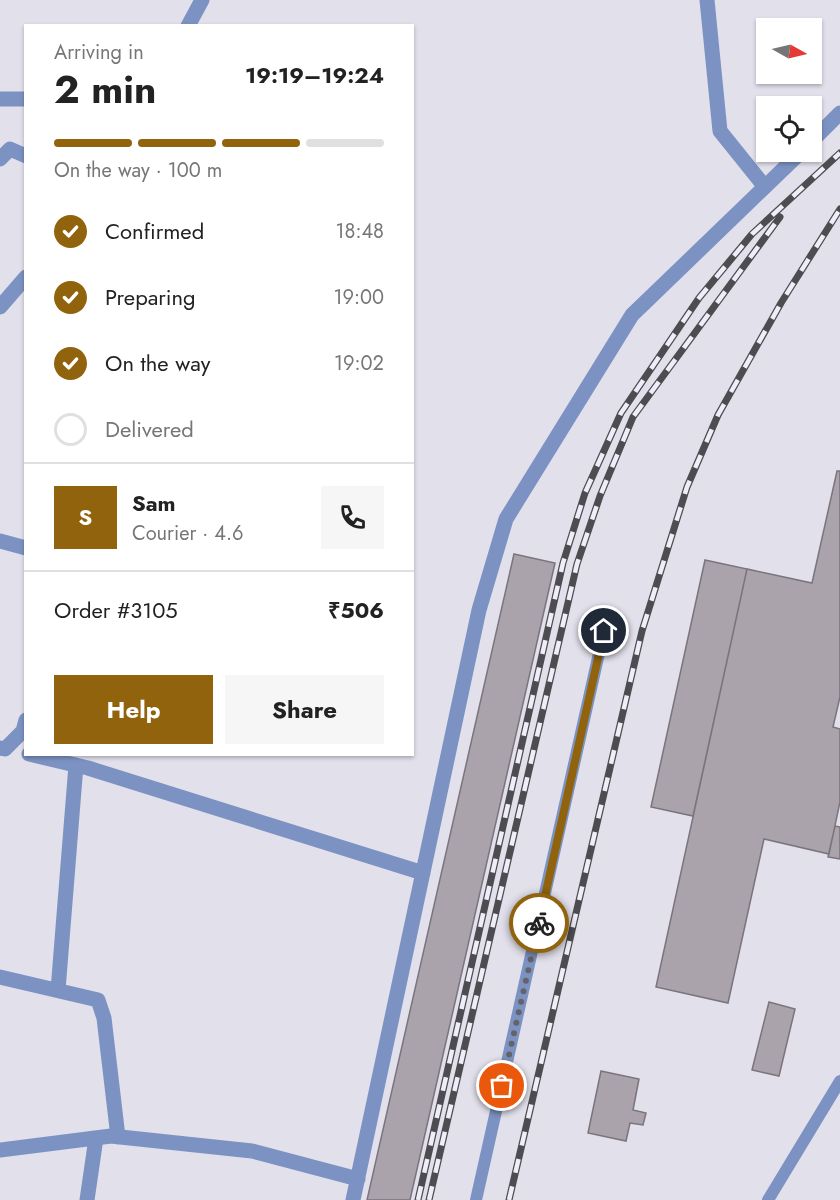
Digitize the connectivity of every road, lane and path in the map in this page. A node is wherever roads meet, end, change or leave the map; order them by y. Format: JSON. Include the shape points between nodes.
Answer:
{"nodes":[{"id":1,"x":202,"y":0,"type":"edge"},
{"id":2,"x":707,"y":0,"type":"edge"},
{"id":3,"x":189,"y":24,"type":"edge"},
{"id":4,"x":0,"y":99,"type":"edge"},
{"id":5,"x":24,"y":99,"type":"edge"},
{"id":6,"x":840,"y":113,"type":"edge"},
{"id":7,"x":822,"y":131,"type":"edge"},
{"id":8,"x":24,"y":155,"type":"edge"},
{"id":9,"x":0,"y":159,"type":"edge"},
{"id":10,"x":791,"y":162,"type":"edge"},
{"id":11,"x":765,"y":187,"type":"junction"},
{"id":12,"x":24,"y":279,"type":"edge"},
{"id":13,"x":0,"y":307,"type":"edge"},
{"id":14,"x":0,"y":541,"type":"edge"},
{"id":15,"x":24,"y":547,"type":"edge"},
{"id":16,"x":604,"y":631,"type":"dead end"},
{"id":17,"x":24,"y":727,"type":"edge"},
{"id":18,"x":2,"y":750,"type":"edge"},
{"id":19,"x":24,"y":754,"type":"edge"},
{"id":20,"x":36,"y":756,"type":"edge"},
{"id":21,"x":76,"y":765,"type":"junction"},
{"id":22,"x":423,"y":873,"type":"junction"},
{"id":23,"x":0,"y":977,"type":"edge"},
{"id":24,"x":58,"y":990,"type":"junction"},
{"id":25,"x":840,"y":1081,"type":"edge"},
{"id":26,"x":118,"y":1137,"type":"junction"},
{"id":27,"x":96,"y":1138,"type":"junction"},
{"id":28,"x":0,"y":1150,"type":"edge"},
{"id":29,"x":357,"y":1179,"type":"junction"},
{"id":30,"x":87,"y":1200,"type":"edge"},
{"id":31,"x":353,"y":1200,"type":"edge"},
{"id":32,"x":476,"y":1200,"type":"edge"},
{"id":33,"x":768,"y":1200,"type":"edge"}],
"edges":[{"from":1,"to":3,"type":"street"},
{"from":2,"to":11,"type":"street","via":[[720,131]]},
{"from":4,"to":5,"type":"street"},
{"from":6,"to":7,"type":"street"},
{"from":8,"to":9,"type":"street","via":[[10,149]]},
{"from":10,"to":11,"type":"street"},
{"from":11,"to":22,"type":"street","via":[[632,315],[506,519],[479,610]]},
{"from":12,"to":13,"type":"street"},
{"from":14,"to":15,"type":"street"},
{"from":16,"to":32,"type":"lane"},
{"from":17,"to":18,"type":"street"},
{"from":18,"to":19,"type":"street"},
{"from":20,"to":21,"type":"street"},
{"from":21,"to":22,"type":"street"},
{"from":21,"to":24,"type":"street"},
{"from":22,"to":29,"type":"street"},
{"from":23,"to":24,"type":"street"},
{"from":24,"to":26,"type":"street","via":[[98,999],[104,1018]]},
{"from":25,"to":33,"type":"lane"},
{"from":26,"to":27,"type":"street"},
{"from":26,"to":29,"type":"street","via":[[252,1152]]},
{"from":27,"to":28,"type":"street"},
{"from":27,"to":30,"type":"street"},
{"from":29,"to":31,"type":"street"}]}
